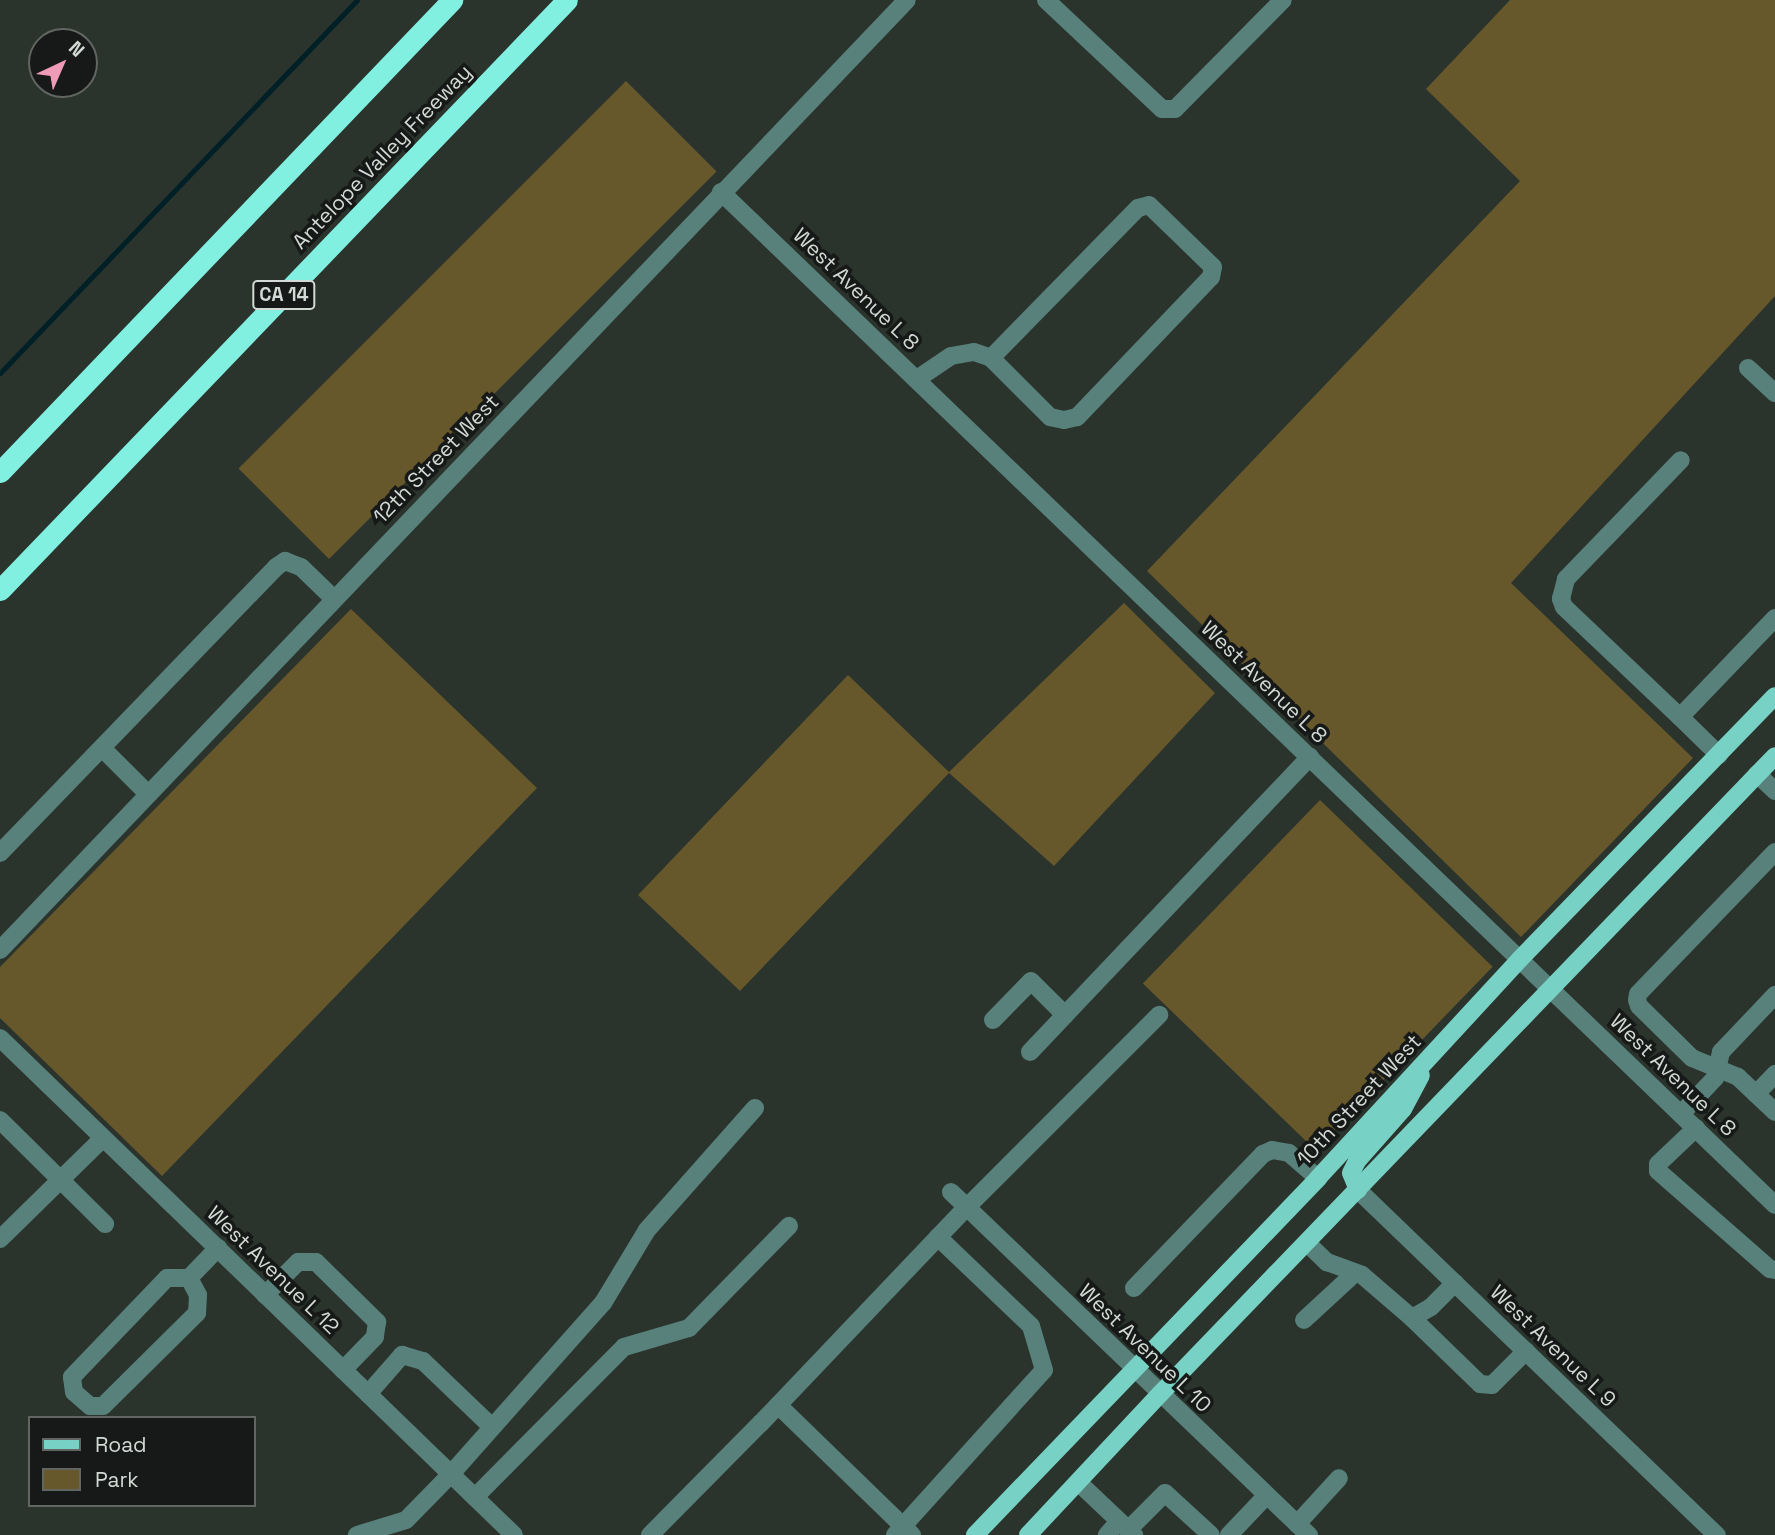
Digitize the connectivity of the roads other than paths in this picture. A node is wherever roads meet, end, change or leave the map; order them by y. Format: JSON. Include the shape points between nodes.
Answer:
{"nodes":[{"id":1,"x":452,"y":0,"type":"edge"},
{"id":2,"x":567,"y":0,"type":"edge"},
{"id":3,"x":907,"y":0,"type":"edge"},
{"id":4,"x":1046,"y":0,"type":"edge"},
{"id":5,"x":1283,"y":0,"type":"edge"},
{"id":6,"x":722,"y":192,"type":"junction"},
{"id":7,"x":990,"y":358,"type":"junction"},
{"id":8,"x":1748,"y":368,"type":"dead end"},
{"id":9,"x":917,"y":379,"type":"junction"},
{"id":10,"x":1775,"y":393,"type":"edge"},
{"id":11,"x":1681,"y":460,"type":"dead end"},
{"id":12,"x":0,"y":472,"type":"edge"},
{"id":13,"x":0,"y":590,"type":"edge"},
{"id":14,"x":334,"y":599,"type":"junction"},
{"id":15,"x":1775,"y":618,"type":"edge"},
{"id":16,"x":1775,"y":695,"type":"edge"},
{"id":17,"x":1680,"y":717,"type":"junction"},
{"id":18,"x":102,"y":748,"type":"junction"},
{"id":19,"x":1719,"y":755,"type":"junction"},
{"id":20,"x":1775,"y":756,"type":"edge"},
{"id":21,"x":1310,"y":757,"type":"junction"},
{"id":22,"x":1758,"y":774,"type":"junction"},
{"id":23,"x":1775,"y":791,"type":"edge"},
{"id":24,"x":149,"y":794,"type":"junction"},
{"id":25,"x":1775,"y":852,"type":"edge"},
{"id":26,"x":0,"y":853,"type":"edge"},
{"id":27,"x":0,"y":950,"type":"edge"},
{"id":28,"x":1520,"y":959,"type":"junction"},
{"id":29,"x":1552,"y":990,"type":"junction"},
{"id":30,"x":1775,"y":995,"type":"edge"},
{"id":31,"x":1065,"y":1014,"type":"junction"},
{"id":32,"x":1159,"y":1015,"type":"dead end"},
{"id":33,"x":993,"y":1020,"type":"dead end"},
{"id":34,"x":0,"y":1038,"type":"edge"},
{"id":35,"x":1030,"y":1052,"type":"dead end"},
{"id":36,"x":1427,"y":1060,"type":"junction"},
{"id":37,"x":1717,"y":1069,"type":"junction"},
{"id":38,"x":1775,"y":1074,"type":"edge"},
{"id":39,"x":1756,"y":1094,"type":"junction"},
{"id":40,"x":755,"y":1108,"type":"dead end"},
{"id":41,"x":1775,"y":1112,"type":"edge"},
{"id":42,"x":1681,"y":1114,"type":"junction"},
{"id":43,"x":0,"y":1120,"type":"edge"},
{"id":44,"x":1696,"y":1128,"type":"junction"},
{"id":45,"x":103,"y":1138,"type":"junction"},
{"id":46,"x":1318,"y":1178,"type":"junction"},
{"id":47,"x":60,"y":1180,"type":"junction"},
{"id":48,"x":1358,"y":1190,"type":"junction"},
{"id":49,"x":951,"y":1192,"type":"dead end"},
{"id":50,"x":1775,"y":1205,"type":"edge"},
{"id":51,"x":967,"y":1207,"type":"junction"},
{"id":52,"x":106,"y":1224,"type":"dead end"},
{"id":53,"x":789,"y":1226,"type":"dead end"},
{"id":54,"x":938,"y":1237,"type":"junction"},
{"id":55,"x":0,"y":1239,"type":"edge"},
{"id":56,"x":1307,"y":1243,"type":"junction"},
{"id":57,"x":218,"y":1248,"type":"junction"},
{"id":58,"x":1775,"y":1270,"type":"edge"},
{"id":59,"x":1355,"y":1273,"type":"junction"},
{"id":60,"x":189,"y":1278,"type":"junction"},
{"id":61,"x":1455,"y":1283,"type":"junction"},
{"id":62,"x":1135,"y":1288,"type":"dead end"},
{"id":63,"x":265,"y":1295,"type":"junction"},
{"id":64,"x":1412,"y":1318,"type":"junction"},
{"id":65,"x":1304,"y":1320,"type":"dead end"},
{"id":66,"x":1526,"y":1351,"type":"junction"},
{"id":67,"x":1134,"y":1369,"type":"junction"},
{"id":68,"x":343,"y":1370,"type":"junction"},
{"id":69,"x":368,"y":1394,"type":"junction"},
{"id":70,"x":1160,"y":1394,"type":"junction"},
{"id":71,"x":778,"y":1405,"type":"junction"},
{"id":72,"x":492,"y":1427,"type":"junction"},
{"id":73,"x":451,"y":1474,"type":"junction"},
{"id":74,"x":1339,"y":1478,"type":"dead end"},
{"id":75,"x":1079,"y":1483,"type":"junction"},
{"id":76,"x":1267,"y":1495,"type":"junction"},
{"id":77,"x":475,"y":1497,"type":"junction"},
{"id":78,"x":1127,"y":1529,"type":"edge"},
{"id":79,"x":1303,"y":1529,"type":"edge"},
{"id":80,"x":903,"y":1532,"type":"edge"},
{"id":81,"x":356,"y":1535,"type":"edge"},
{"id":82,"x":514,"y":1535,"type":"edge"},
{"id":83,"x":650,"y":1535,"type":"edge"},
{"id":84,"x":975,"y":1535,"type":"edge"},
{"id":85,"x":1028,"y":1535,"type":"edge"},
{"id":86,"x":1107,"y":1535,"type":"edge"},
{"id":87,"x":1210,"y":1535,"type":"edge"},
{"id":88,"x":1229,"y":1535,"type":"edge"},
{"id":89,"x":1717,"y":1535,"type":"edge"}],
"edges":[{"from":1,"to":12,"type":"highway"},
{"from":2,"to":13,"type":"highway","name":"Antelope Valley Freeway","number":"CA 14"},
{"from":3,"to":6,"type":"street","name":"12th Street West"},
{"from":4,"to":5,"type":"street","via":[[1162,109],[1181,103]]},
{"from":6,"to":9,"type":"street","name":"West Avenue L 8"},
{"from":6,"to":14,"type":"street","name":"12th Street West"},
{"from":7,"to":7,"type":"street","via":[[1138,208],[1149,205],[1213,267],[1211,277],[1077,417],[1050,417]]},
{"from":7,"to":9,"type":"street","via":[[974,352],[951,356]]},
{"from":8,"to":10,"type":"street"},
{"from":9,"to":21,"type":"street","name":"West Avenue L 8"},
{"from":11,"to":17,"type":"street","via":[[1566,579],[1561,598],[1564,607]]},
{"from":14,"to":18,"type":"street","via":[[301,567],[285,561]]},
{"from":14,"to":24,"type":"street","name":"12th Street West"},
{"from":15,"to":17,"type":"street"},
{"from":16,"to":19,"type":"main road","name":"10th Street West"},
{"from":17,"to":19,"type":"street"},
{"from":18,"to":24,"type":"street"},
{"from":18,"to":26,"type":"street"},
{"from":19,"to":28,"type":"main road","name":"10th Street West"},
{"from":20,"to":22,"type":"main road"},
{"from":21,"to":28,"type":"street","name":"West Avenue L 8"},
{"from":21,"to":31,"type":"street"},
{"from":22,"to":23,"type":"street"},
{"from":22,"to":29,"type":"main road"},
{"from":24,"to":27,"type":"street","name":"12th Street West"},
{"from":25,"to":37,"type":"street","via":[[1638,994],[1639,1006],[1692,1058]]},
{"from":28,"to":29,"type":"street","name":"West Avenue L 8"},
{"from":28,"to":36,"type":"main road","name":"10th Street West"},
{"from":29,"to":42,"type":"street","name":"West Avenue L 8"},
{"from":29,"to":48,"type":"main road"},
{"from":30,"to":37,"type":"street","via":[[1721,1052]]},
{"from":31,"to":33,"type":"street","via":[[1031,981]]},
{"from":31,"to":35,"type":"street"},
{"from":32,"to":51,"type":"street"},
{"from":34,"to":45,"type":"street","name":"West Avenue L 12"},
{"from":36,"to":46,"type":"main road","name":"10th Street West"},
{"from":36,"to":48,"type":"main road","via":[[1404,1110],[1357,1161],[1351,1173]]},
{"from":37,"to":39,"type":"street","via":[[1738,1077]]},
{"from":37,"to":42,"type":"street","via":[[1715,1078]]},
{"from":38,"to":39,"type":"street"},
{"from":39,"to":41,"type":"street"},
{"from":40,"to":72,"type":"street","via":[[647,1230],[603,1303]]},
{"from":42,"to":44,"type":"street","name":"West Avenue L 8"},
{"from":43,"to":47,"type":"street"},
{"from":44,"to":50,"type":"street","name":"West Avenue L 8"},
{"from":44,"to":58,"type":"street","via":[[1658,1164],[1658,1171]]},
{"from":45,"to":47,"type":"street"},
{"from":45,"to":57,"type":"street","name":"West Avenue L 12"},
{"from":46,"to":62,"type":"street","via":[[1289,1153],[1272,1150],[1263,1154]]},
{"from":46,"to":67,"type":"main road","name":"10th Street West"},
{"from":47,"to":52,"type":"street"},
{"from":47,"to":55,"type":"street"},
{"from":48,"to":56,"type":"main road"},
{"from":48,"to":61,"type":"street","name":"West Avenue L 9"},
{"from":49,"to":51,"type":"street","name":"West Avenue L 10"},
{"from":51,"to":54,"type":"street"},
{"from":51,"to":67,"type":"street","name":"West Avenue L 10"},
{"from":53,"to":77,"type":"street","via":[[689,1328],[624,1348]]},
{"from":54,"to":71,"type":"street"},
{"from":54,"to":80,"type":"street","via":[[1031,1326],[1044,1370]]},
{"from":56,"to":59,"type":"street","via":[[1327,1262]]},
{"from":56,"to":70,"type":"main road"},
{"from":57,"to":60,"type":"street"},
{"from":57,"to":63,"type":"street","name":"West Avenue L 12"},
{"from":59,"to":64,"type":"street"},
{"from":59,"to":65,"type":"street"},
{"from":60,"to":60,"type":"street","via":[[167,1278],[72,1377],[74,1392],[90,1406],[103,1406],[197,1313],[198,1295]]},
{"from":61,"to":64,"type":"street"},
{"from":61,"to":66,"type":"street","name":"West Avenue L 9"},
{"from":63,"to":68,"type":"street","name":"West Avenue L 12"},
{"from":63,"to":68,"type":"street","via":[[298,1262],[316,1262],[377,1322],[375,1337]]},
{"from":64,"to":66,"type":"street","via":[[1480,1384],[1492,1385]]},
{"from":66,"to":89,"type":"street","name":"West Avenue L 9"},
{"from":67,"to":70,"type":"street","name":"West Avenue L 10"},
{"from":67,"to":84,"type":"main road","name":"10th Street West"},
{"from":68,"to":69,"type":"street","name":"West Avenue L 12"},
{"from":69,"to":72,"type":"street","via":[[402,1354],[423,1361]]},
{"from":69,"to":73,"type":"street","name":"West Avenue L 12"},
{"from":70,"to":75,"type":"main road"},
{"from":70,"to":76,"type":"street","name":"West Avenue L 10"},
{"from":71,"to":80,"type":"street"},
{"from":71,"to":83,"type":"street"},
{"from":72,"to":73,"type":"street"},
{"from":73,"to":77,"type":"street","name":"West Avenue L 12"},
{"from":73,"to":81,"type":"street","via":[[406,1520]]},
{"from":74,"to":79,"type":"street"},
{"from":75,"to":78,"type":"street"},
{"from":75,"to":85,"type":"main road"},
{"from":76,"to":79,"type":"street","name":"West Avenue L 10"},
{"from":76,"to":88,"type":"street"},
{"from":77,"to":82,"type":"street","name":"West Avenue L 12"},
{"from":78,"to":86,"type":"street"},
{"from":78,"to":87,"type":"street","via":[[1165,1493]]}]}
